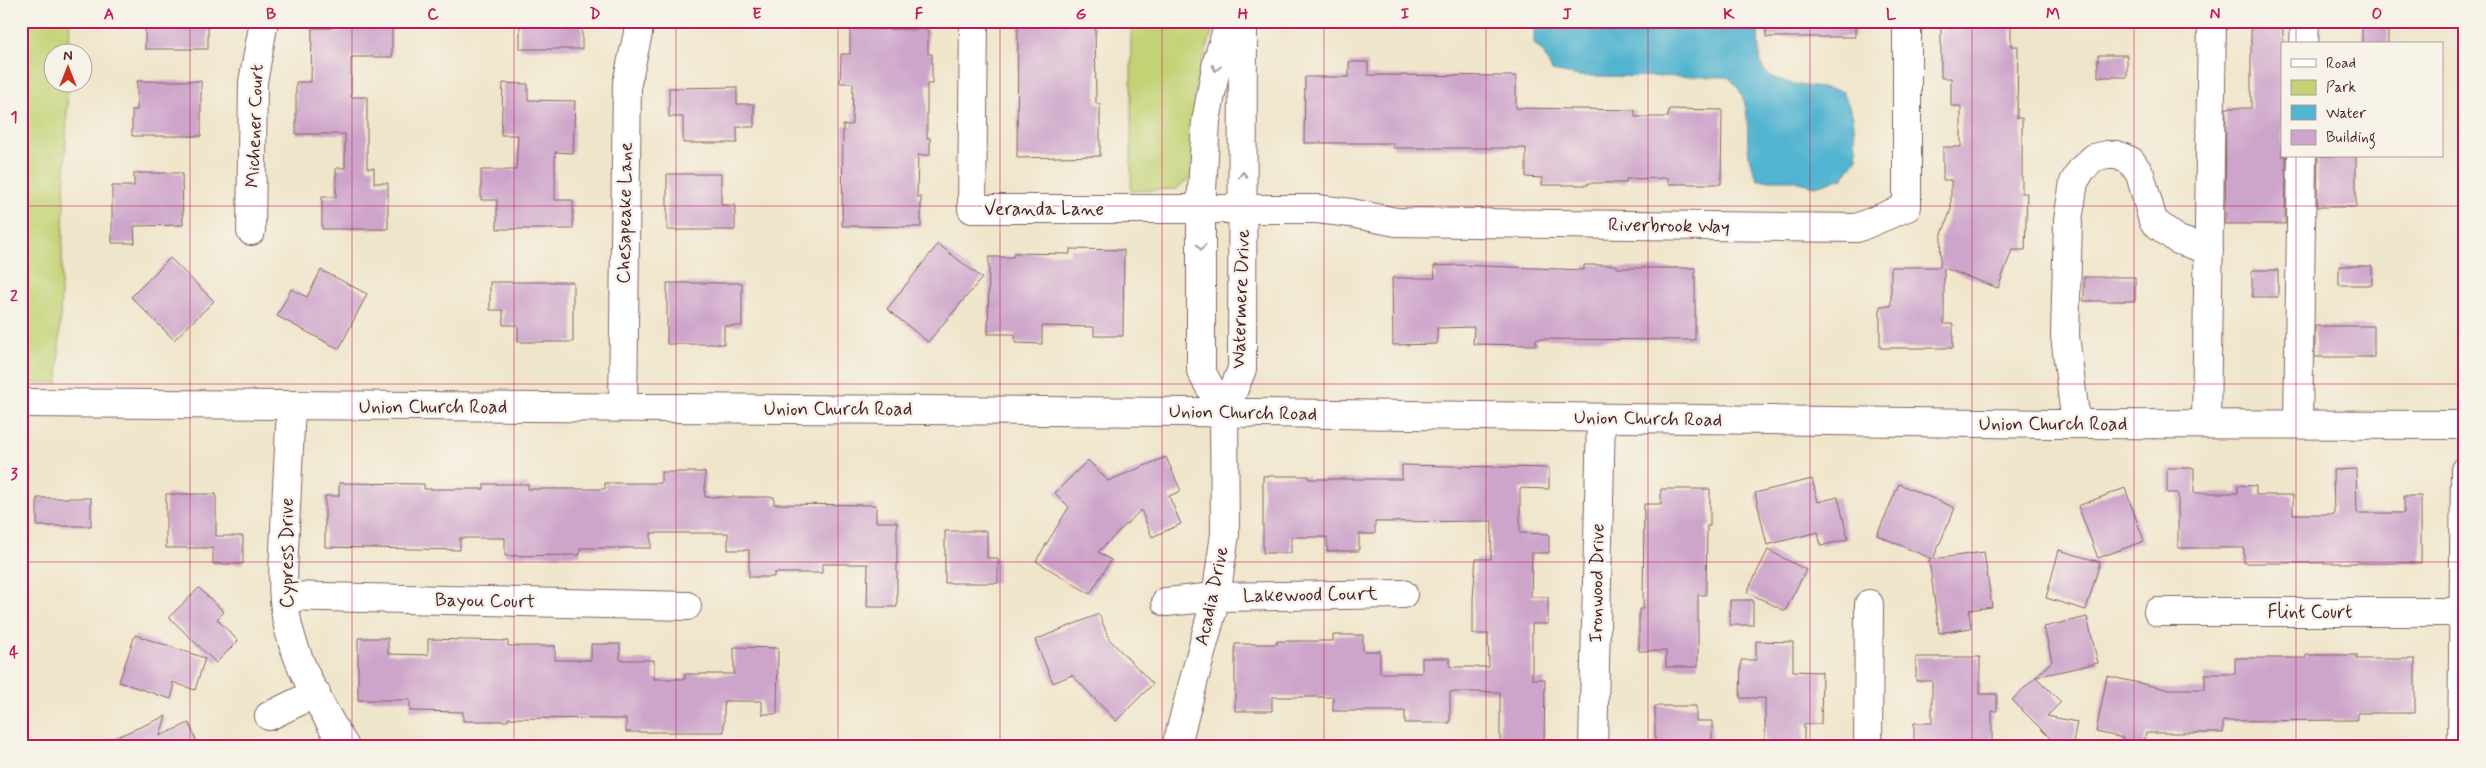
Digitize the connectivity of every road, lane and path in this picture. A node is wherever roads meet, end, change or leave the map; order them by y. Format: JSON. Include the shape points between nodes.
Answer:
{"nodes":[{"id":1,"x":264,"y":21,"type":"edge"},
{"id":2,"x":638,"y":21,"type":"edge"},
{"id":3,"x":974,"y":21,"type":"edge"},
{"id":4,"x":1230,"y":21,"type":"edge"},
{"id":5,"x":1243,"y":21,"type":"edge"},
{"id":6,"x":1907,"y":21,"type":"edge"},
{"id":7,"x":2212,"y":21,"type":"edge"},
{"id":8,"x":2305,"y":21,"type":"edge"},
{"id":9,"x":2304,"y":42,"type":"edge"},
{"id":10,"x":2302,"y":158,"type":"edge"},
{"id":11,"x":1201,"y":208,"type":"junction"},
{"id":12,"x":1243,"y":208,"type":"junction"},
{"id":13,"x":251,"y":232,"type":"dead end"},
{"id":14,"x":2209,"y":250,"type":"junction"},
{"id":15,"x":21,"y":403,"type":"edge"},
{"id":16,"x":291,"y":407,"type":"junction"},
{"id":17,"x":623,"y":407,"type":"junction"},
{"id":18,"x":1224,"y":413,"type":"junction"},
{"id":19,"x":1601,"y":419,"type":"junction"},
{"id":20,"x":2076,"y":424,"type":"junction"},
{"id":21,"x":2206,"y":424,"type":"junction"},
{"id":22,"x":2298,"y":424,"type":"junction"},
{"id":23,"x":2465,"y":424,"type":"edge"},
{"id":24,"x":2465,"y":470,"type":"edge"},
{"id":25,"x":1402,"y":594,"type":"dead end"},
{"id":26,"x":284,"y":596,"type":"junction"},
{"id":27,"x":1216,"y":597,"type":"junction"},
{"id":28,"x":1166,"y":602,"type":"dead end"},
{"id":29,"x":1869,"y":604,"type":"dead end"},
{"id":30,"x":686,"y":606,"type":"dead end"},
{"id":31,"x":2158,"y":612,"type":"dead end"},
{"id":32,"x":2464,"y":612,"type":"edge"},
{"id":33,"x":316,"y":693,"type":"junction"},
{"id":34,"x":268,"y":716,"type":"dead end"},
{"id":35,"x":345,"y":747,"type":"edge"},
{"id":36,"x":1176,"y":747,"type":"edge"},
{"id":37,"x":1593,"y":747,"type":"edge"},
{"id":38,"x":1868,"y":747,"type":"edge"},
{"id":39,"x":2462,"y":747,"type":"edge"}],
"edges":[{"from":1,"to":13,"type":"street","name":"Michener Court","via":[[253,82]]},
{"from":2,"to":17,"type":"street","name":"Chesapeake Lane","via":[[627,83]]},
{"from":3,"to":11,"type":"street","name":"Veranda Lane","via":[[972,209]]},
{"from":4,"to":11,"type":"street","name":"Watermere Drive","one_way":true,"via":[[1217,62],[1206,121]]},
{"from":12,"to":5,"type":"street","name":"Watermere Drive","one_way":true},
{"from":6,"to":12,"type":"street","name":"Riverbrook Way","via":[[1907,207],[1857,228],[1396,222],[1351,212]]},
{"from":7,"to":14,"type":"street"},
{"from":8,"to":9,"type":"street"},
{"from":10,"to":22,"type":"street"},
{"from":11,"to":12,"type":"street","name":"Veranda Lane"},
{"from":11,"to":18,"type":"street","name":"Watermere Drive","one_way":true,"via":[[1201,371]]},
{"from":12,"to":18,"type":"street","name":"Watermere Drive","via":[[1242,369]]},
{"from":14,"to":20,"type":"street","via":[[2178,240],[2153,221],[2140,174],[2131,161],[2107,155],[2094,158],[2082,170],[2074,182],[2068,220],[2065,336]]},
{"from":14,"to":21,"type":"street"},
{"from":15,"to":16,"type":"street","name":"Union Church Road"},
{"from":16,"to":17,"type":"street","name":"Union Church Road"},
{"from":16,"to":26,"type":"street","name":"Cypress Drive"},
{"from":17,"to":18,"type":"street","name":"Union Church Road"},
{"from":18,"to":19,"type":"street","name":"Union Church Road"},
{"from":18,"to":27,"type":"street","name":"Acadia Drive","via":[[1225,534]]},
{"from":19,"to":20,"type":"street","name":"Union Church Road"},
{"from":19,"to":37,"type":"street","name":"Ironwood Drive"},
{"from":20,"to":21,"type":"street","name":"Union Church Road"},
{"from":21,"to":22,"type":"street","name":"Union Church Road"},
{"from":22,"to":23,"type":"street","name":"Union Church Road"},
{"from":24,"to":32,"type":"street"},
{"from":25,"to":27,"type":"street","name":"Lakewood Court"},
{"from":26,"to":30,"type":"street","name":"Bayou Court"},
{"from":26,"to":33,"type":"street","name":"Cypress Drive","via":[[290,636]]},
{"from":27,"to":28,"type":"street","name":"Lakewood Court"},
{"from":27,"to":36,"type":"street","name":"Acadia Drive"},
{"from":29,"to":38,"type":"street"},
{"from":31,"to":32,"type":"street","name":"Flint Court"},
{"from":32,"to":39,"type":"street"},
{"from":33,"to":34,"type":"street"},
{"from":33,"to":35,"type":"street","name":"Cypress Drive"}]}
